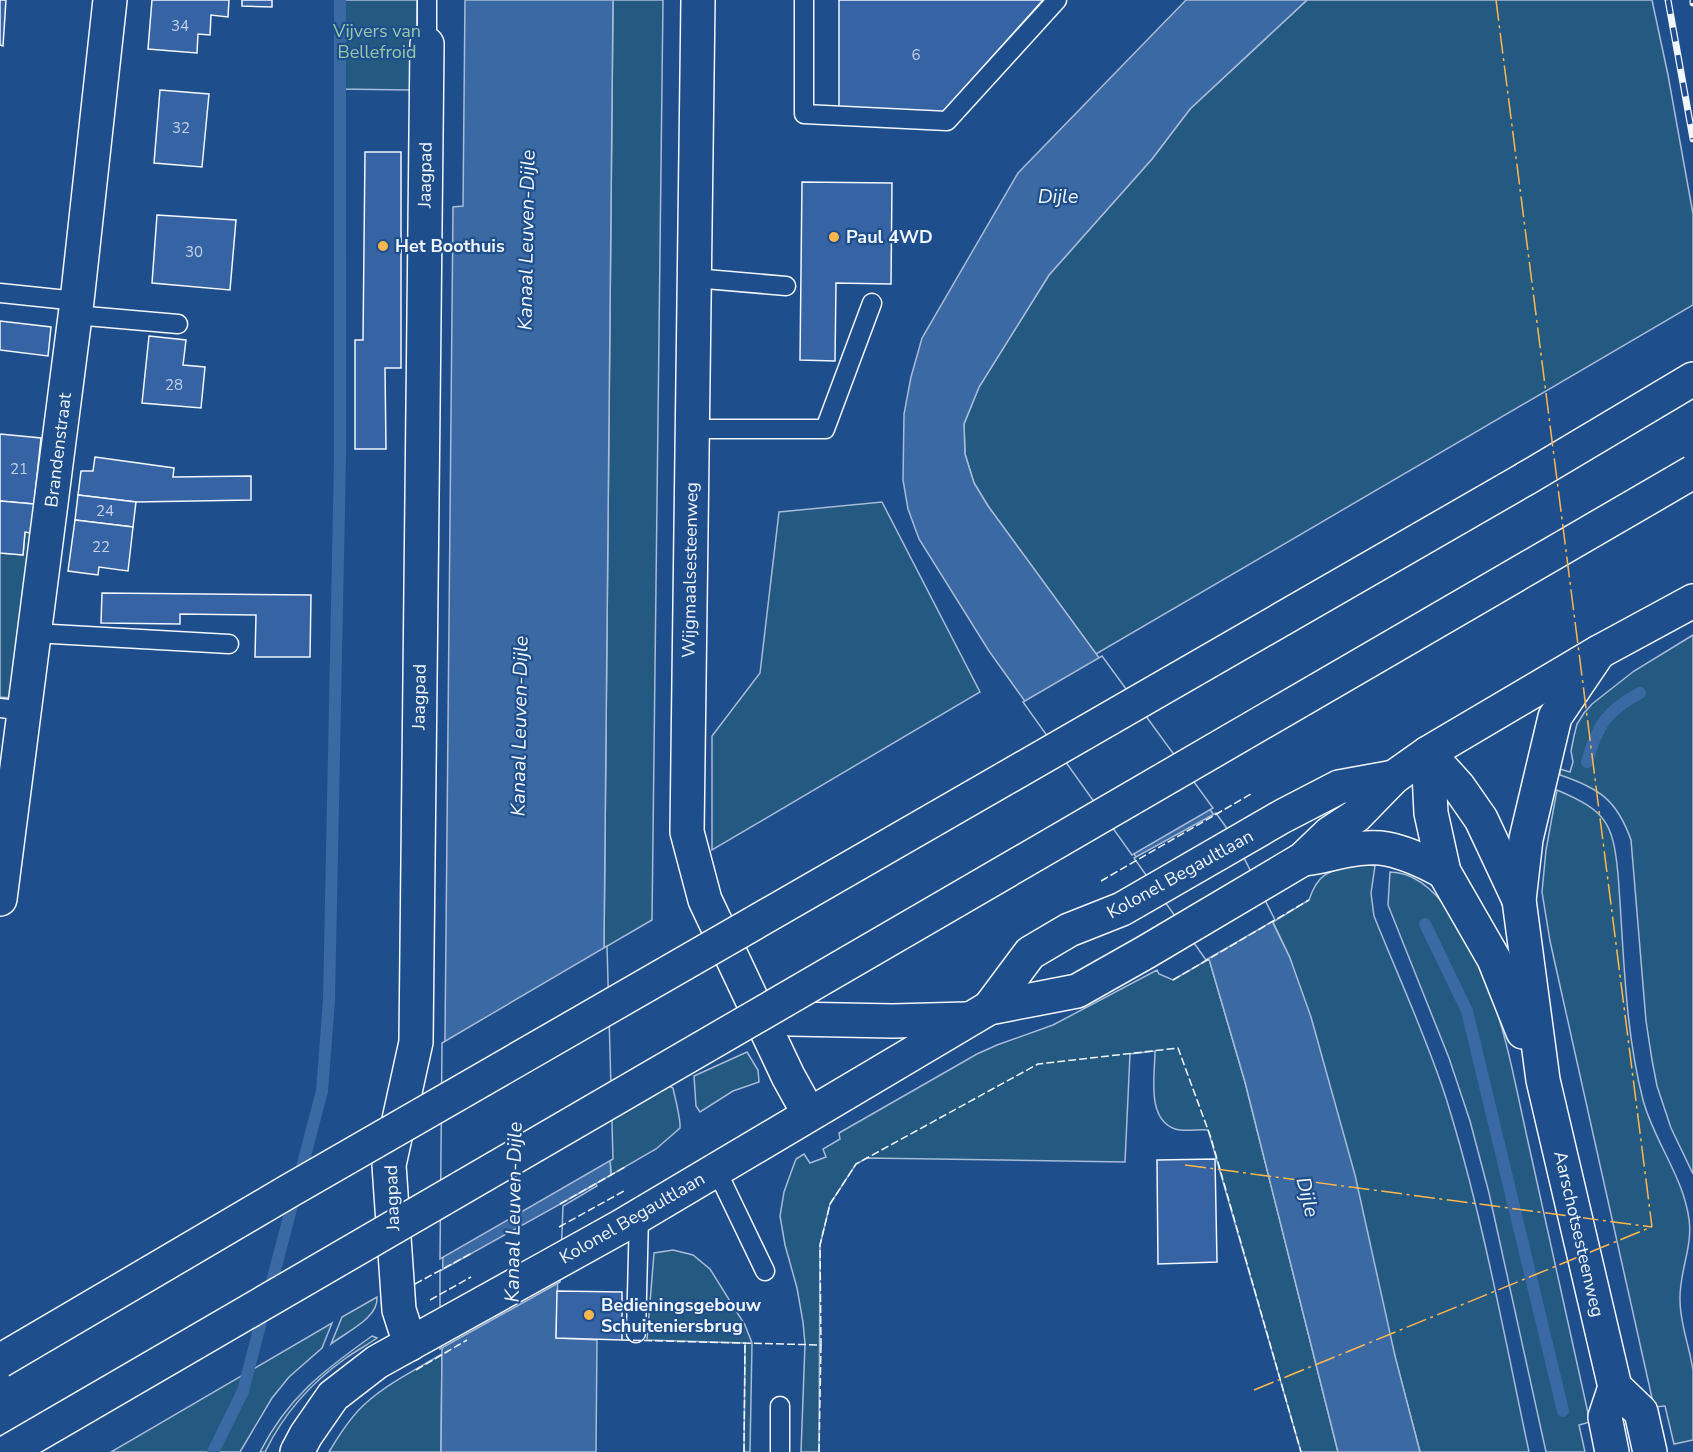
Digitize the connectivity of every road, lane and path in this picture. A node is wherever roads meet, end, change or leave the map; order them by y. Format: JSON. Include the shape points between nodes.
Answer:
{"nodes":[{"id":1,"x":110,"y":0,"type":"edge"},
{"id":2,"x":427,"y":0,"type":"edge"},
{"id":3,"x":698,"y":0,"type":"edge"},
{"id":4,"x":804,"y":0,"type":"edge"},
{"id":5,"x":1057,"y":0,"type":"edge"},
{"id":6,"x":427,"y":44,"type":"joint"},
{"id":7,"x":694,"y":278,"type":"junction"},
{"id":8,"x":786,"y":286,"type":"dead end"},
{"id":9,"x":0,"y":293,"type":"edge"},
{"id":10,"x":872,"y":303,"type":"dead end"},
{"id":11,"x":76,"y":308,"type":"junction"},
{"id":12,"x":178,"y":324,"type":"dead end"},
{"id":13,"x":1693,"y":379,"type":"edge"},
{"id":14,"x":692,"y":429,"type":"junction"},
{"id":15,"x":1693,"y":472,"type":"edge"},
{"id":16,"x":1693,"y":601,"type":"edge"},
{"id":17,"x":34,"y":633,"type":"junction"},
{"id":18,"x":229,"y":644,"type":"dead end"},
{"id":19,"x":1599,"y":652,"type":"junction"},
{"id":20,"x":12,"y":710,"type":"edge"},
{"id":21,"x":1428,"y":753,"type":"junction"},
{"id":22,"x":1394,"y":777,"type":"junction"},
{"id":23,"x":5,"y":828,"type":"edge"},
{"id":24,"x":1303,"y":859,"type":"junction"},
{"id":25,"x":1444,"y":872,"type":"junction"},
{"id":26,"x":0,"y":899,"type":"edge"},
{"id":27,"x":1519,"y":900,"type":"junction"},
{"id":28,"x":755,"y":1006,"type":"junction"},
{"id":29,"x":979,"y":1013,"type":"junction"},
{"id":30,"x":1543,"y":1080,"type":"junction"},
{"id":31,"x":809,"y":1114,"type":"junction"},
{"id":32,"x":716,"y":1169,"type":"junction"},
{"id":33,"x":630,"y":1221,"type":"junction"},
{"id":34,"x":765,"y":1271,"type":"dead end"},
{"id":35,"x":636,"y":1333,"type":"dead end"},
{"id":36,"x":420,"y":1339,"type":"junction"},
{"id":37,"x":0,"y":1361,"type":"edge"},
{"id":38,"x":1615,"y":1387,"type":"junction"},
{"id":39,"x":780,"y":1406,"type":"dead end"},
{"id":40,"x":7,"y":1452,"type":"edge"},
{"id":41,"x":297,"y":1452,"type":"edge"},
{"id":42,"x":780,"y":1452,"type":"edge"},
{"id":43,"x":1612,"y":1452,"type":"edge"},
{"id":44,"x":1650,"y":1452,"type":"edge"}],
"edges":[{"from":1,"to":11,"type":"main road","name":"Brandenstraat"},
{"from":2,"to":6,"type":"lane"},
{"from":3,"to":7,"type":"main road","name":"Wijgmaalsesteenweg"},
{"from":4,"to":5,"type":"lane","via":[[804,114],[947,121]]},
{"from":6,"to":36,"type":"main road","name":"Jaagpad","via":[[416,1042],[388,1166],[399,1310]]},
{"from":7,"to":8,"type":"lane"},
{"from":7,"to":14,"type":"main road","name":"Wijgmaalsesteenweg"},
{"from":9,"to":11,"type":"lane"},
{"from":10,"to":14,"type":"lane","via":[[825,429]]},
{"from":11,"to":12,"type":"lane"},
{"from":11,"to":17,"type":"main road","name":"Brandenstraat"},
{"from":13,"to":37,"type":"main road","bridge":true},
{"from":14,"to":28,"type":"main road","name":"Wijgmaalsesteenweg","via":[[687,832],[705,900]]},
{"from":15,"to":40,"type":"main road","bridge":true},
{"from":16,"to":19,"type":"main road","name":"Kolonel Begaultlaan"},
{"from":17,"to":18,"type":"lane"},
{"from":17,"to":20,"type":"main road","name":"Brandenstraat"},
{"from":19,"to":21,"type":"main road","name":"Kolonel Begaultlaan"},
{"from":19,"to":27,"type":"main road","name":"Aarschotsesteenweg","via":[[1555,717],[1526,839]]},
{"from":20,"to":23,"type":"main road","name":"Brandenstraat"},
{"from":21,"to":22,"type":"main road","name":"Kolonel Begaultlaan"},
{"from":21,"to":25,"type":"main road","name":"Aarschotsesteenweg","via":[[1431,813]]},
{"from":21,"to":27,"type":"main road","name":"Aarschotsesteenweg","via":[[1481,819]]},
{"from":22,"to":24,"type":"main road","name":"Kolonel Begaultlaan","via":[[1356,816],[1330,833]]},
{"from":22,"to":29,"type":"main road","name":"Kolonel Begaultlaan","via":[[1339,787],[1122,909],[1069,930],[1030,953]]},
{"from":23,"to":26,"type":"main road","name":"Brandenstraat"},
{"from":24,"to":25,"type":"main road","via":[[1386,849]]},
{"from":24,"to":29,"type":"main road","name":"Kolonel Begaultlaan","via":[[1077,991]]},
{"from":25,"to":30,"type":"main road","name":"Aarschotsesteenweg","via":[[1494,959]]},
{"from":27,"to":30,"type":"main road","name":"Aarschotsesteenweg"},
{"from":28,"to":29,"type":"main road","via":[[790,1019],[893,1021]]},
{"from":28,"to":31,"type":"main road","name":"Wijgmaalsesteenweg"},
{"from":29,"to":31,"type":"main road","name":"Kolonel Begaultlaan"},
{"from":30,"to":38,"type":"main road","name":"Aarschotsesteenweg"},
{"from":31,"to":32,"type":"main road","name":"Kolonel Begaultlaan"},
{"from":32,"to":33,"type":"main road","name":"Kolonel Begaultlaan"},
{"from":32,"to":34,"type":"lane"},
{"from":33,"to":35,"type":"lane"},
{"from":33,"to":36,"type":"main road","name":"Kolonel Begaultlaan"},
{"from":36,"to":41,"type":"main road","name":"Kolonel Begaultlaan","via":[[377,1362],[333,1396]]},
{"from":38,"to":43,"type":"main road","via":[[1605,1417]]},
{"from":38,"to":44,"type":"main road","via":[[1641,1413]]},
{"from":39,"to":42,"type":"lane"}]}
